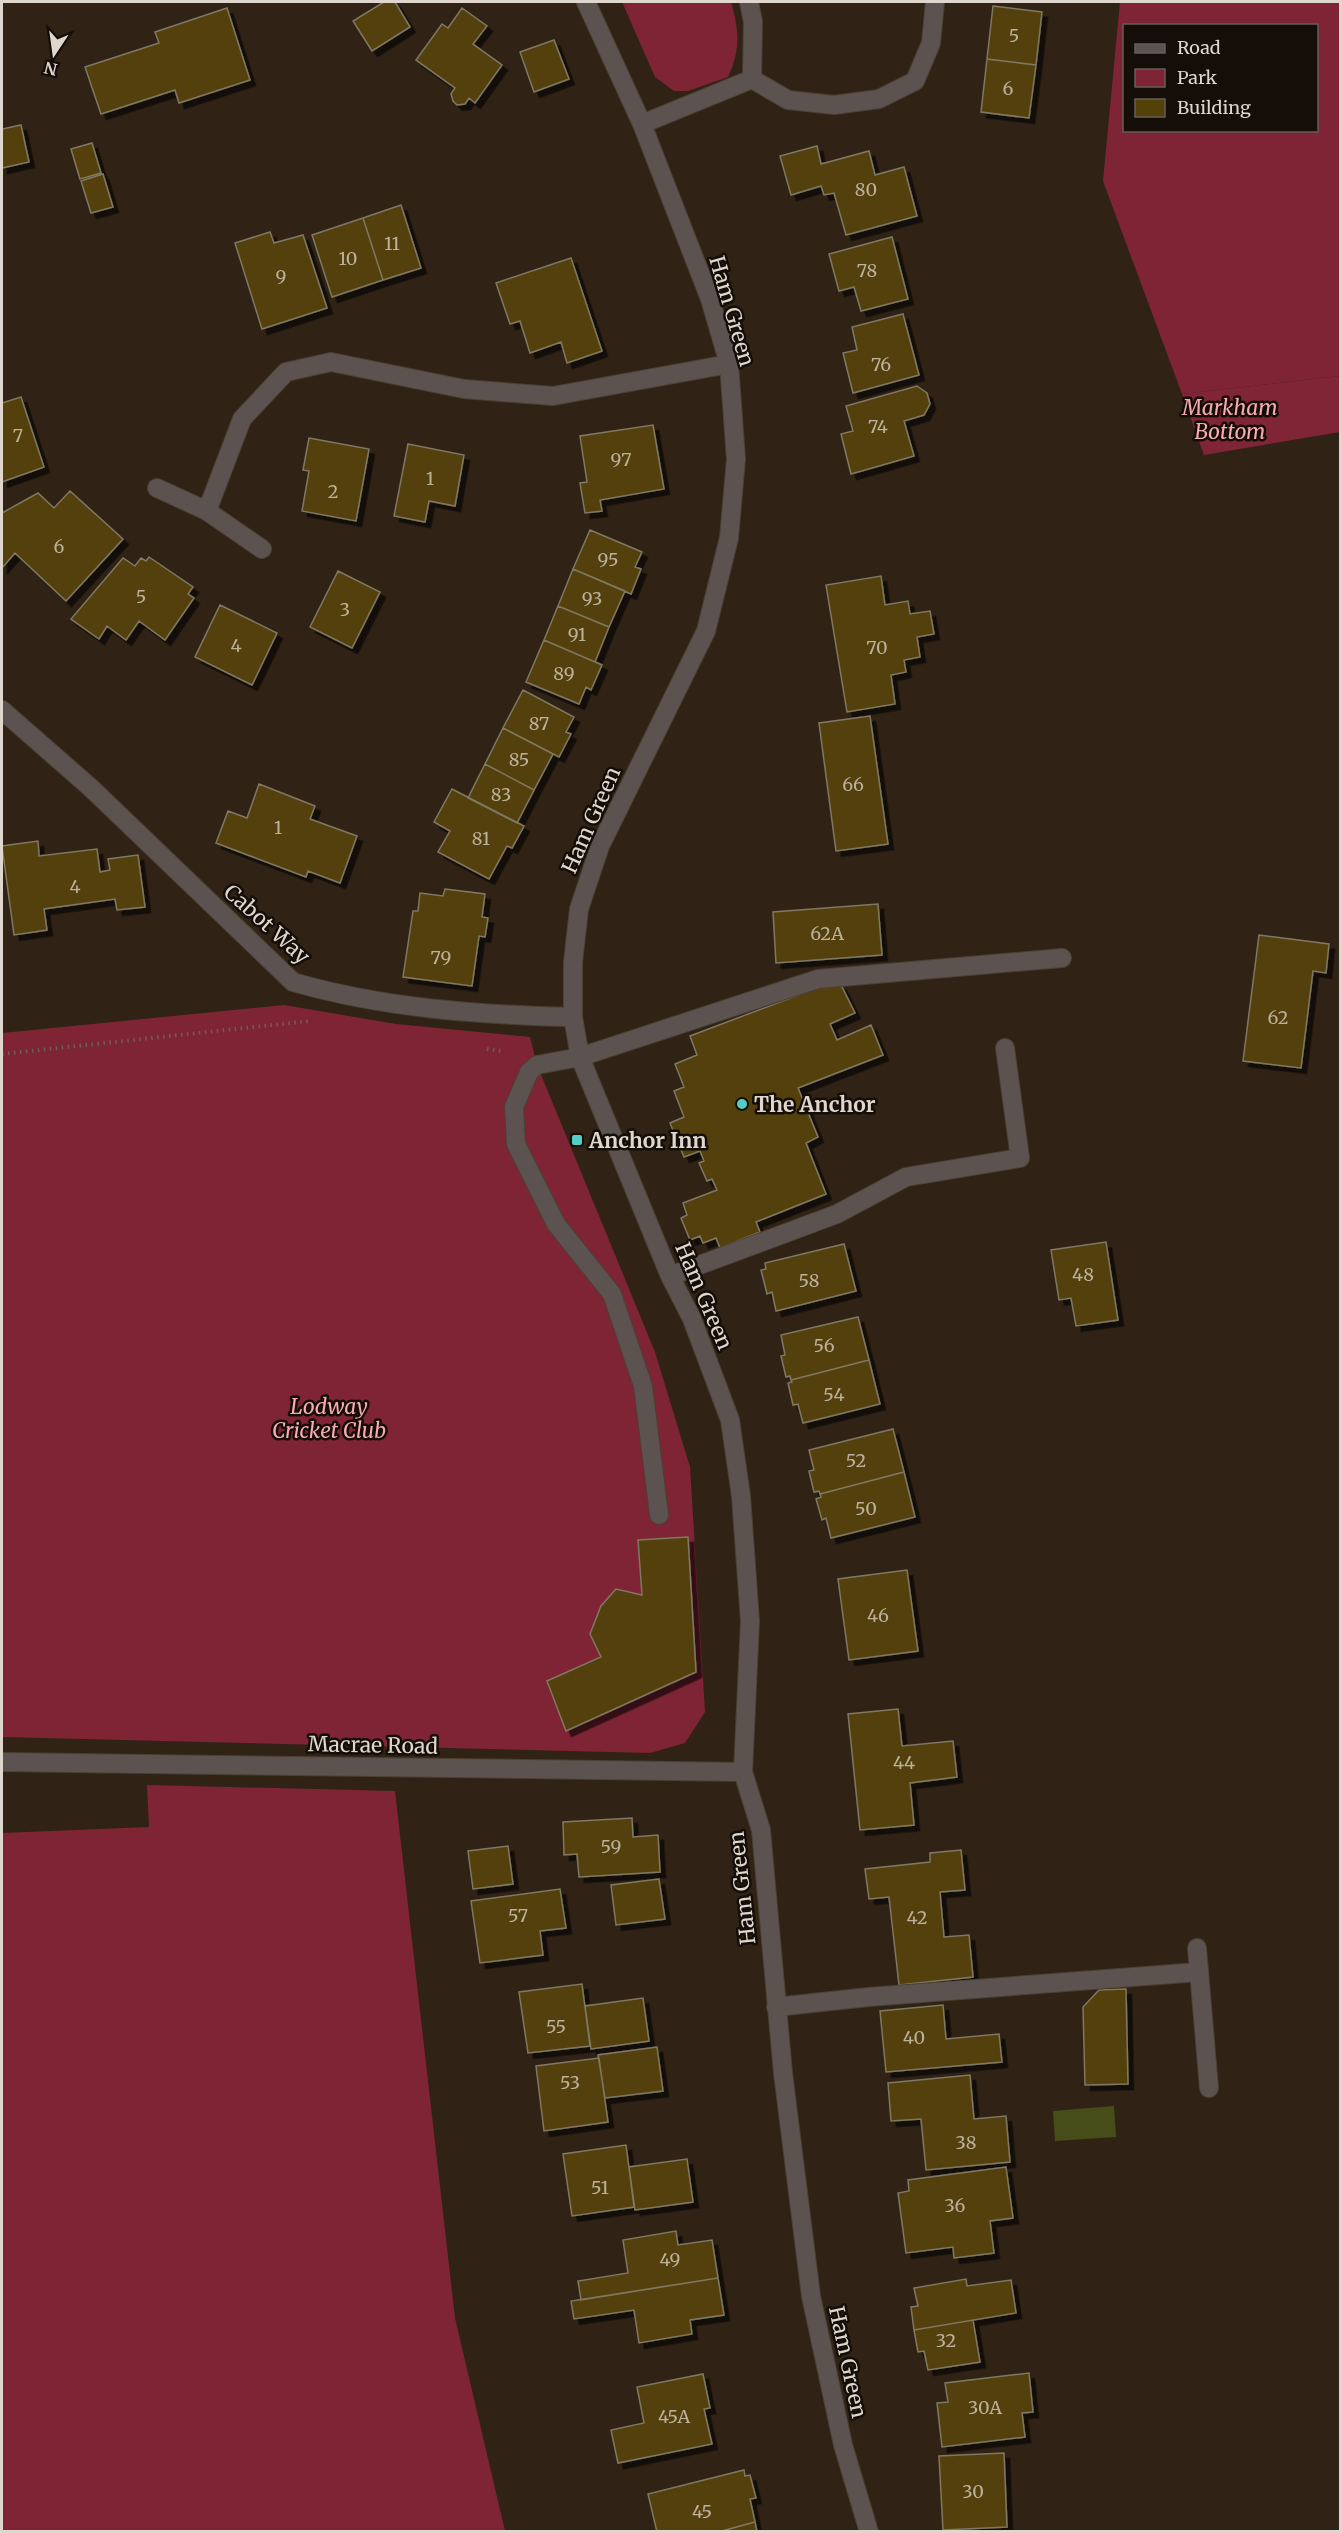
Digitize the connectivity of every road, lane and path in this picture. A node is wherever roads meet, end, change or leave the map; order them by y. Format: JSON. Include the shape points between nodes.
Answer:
{"nodes":[{"id":1,"x":586,"y":2,"type":"edge"},
{"id":2,"x":749,"y":2,"type":"edge"},
{"id":3,"x":935,"y":2,"type":"edge"},
{"id":4,"x":752,"y":79,"type":"junction"},
{"id":5,"x":642,"y":124,"type":"junction"},
{"id":6,"x":729,"y":364,"type":"junction"},
{"id":7,"x":157,"y":489,"type":"dead end"},
{"id":8,"x":207,"y":511,"type":"junction"},
{"id":9,"x":262,"y":549,"type":"dead end"},
{"id":10,"x":2,"y":710,"type":"edge"},
{"id":11,"x":1062,"y":957,"type":"dead end"},
{"id":12,"x":573,"y":1017,"type":"junction"},
{"id":13,"x":319,"y":1020,"type":"dead end"},
{"id":14,"x":1005,"y":1048,"type":"dead end"},
{"id":15,"x":2,"y":1054,"type":"edge"},
{"id":16,"x":580,"y":1057,"type":"junction"},
{"id":17,"x":670,"y":1276,"type":"junction"},
{"id":18,"x":659,"y":1515,"type":"dead end"},
{"id":19,"x":2,"y":1762,"type":"edge"},
{"id":20,"x":743,"y":1772,"type":"junction"},
{"id":21,"x":1197,"y":1948,"type":"dead end"},
{"id":22,"x":1199,"y":1972,"type":"junction"},
{"id":23,"x":776,"y":2007,"type":"junction"},
{"id":24,"x":1209,"y":2088,"type":"dead end"},
{"id":25,"x":869,"y":2532,"type":"edge"}],
"edges":[{"from":1,"to":5,"type":"street","name":"Ham Green"},
{"from":2,"to":4,"type":"street","via":[[753,21]]},
{"from":3,"to":4,"type":"street","via":[[931,43],[915,81],[879,99],[834,105],[788,100]]},
{"from":4,"to":5,"type":"street"},
{"from":5,"to":6,"type":"street","name":"Ham Green","via":[[710,299]]},
{"from":6,"to":8,"type":"street","via":[[553,396],[464,389],[331,362],[286,372],[242,419]]},
{"from":6,"to":12,"type":"street","name":"Ham Green","via":[[736,459],[729,538],[706,631],[600,846],[579,909],[573,962]]},
{"from":7,"to":8,"type":"street"},
{"from":8,"to":9,"type":"street"},
{"from":10,"to":12,"type":"street","name":"Cabot Way","via":[[91,788],[293,982],[328,992],[416,1006],[498,1015]]},
{"from":11,"to":16,"type":"street","via":[[818,979]]},
{"from":12,"to":16,"type":"street","name":"Ham Green"},
{"from":13,"to":15,"type":"path"},
{"from":14,"to":17,"type":"street","via":[[1020,1158],[906,1177],[837,1214]]},
{"from":16,"to":17,"type":"street","name":"Ham Green"},
{"from":16,"to":18,"type":"street","via":[[537,1065],[529,1072],[514,1107],[516,1144],[556,1224],[612,1294],[643,1386]]},
{"from":17,"to":20,"type":"street","name":"Ham Green","via":[[692,1318],[730,1420],[741,1496],[750,1621]]},
{"from":19,"to":20,"type":"street","name":"Macrae Road"},
{"from":20,"to":23,"type":"street","name":"Ham Green","via":[[761,1830]]},
{"from":21,"to":22,"type":"street"},
{"from":22,"to":23,"type":"street"},
{"from":22,"to":24,"type":"street"},
{"from":23,"to":25,"type":"street","name":"Ham Green","via":[[811,2296],[843,2445]]}]}
